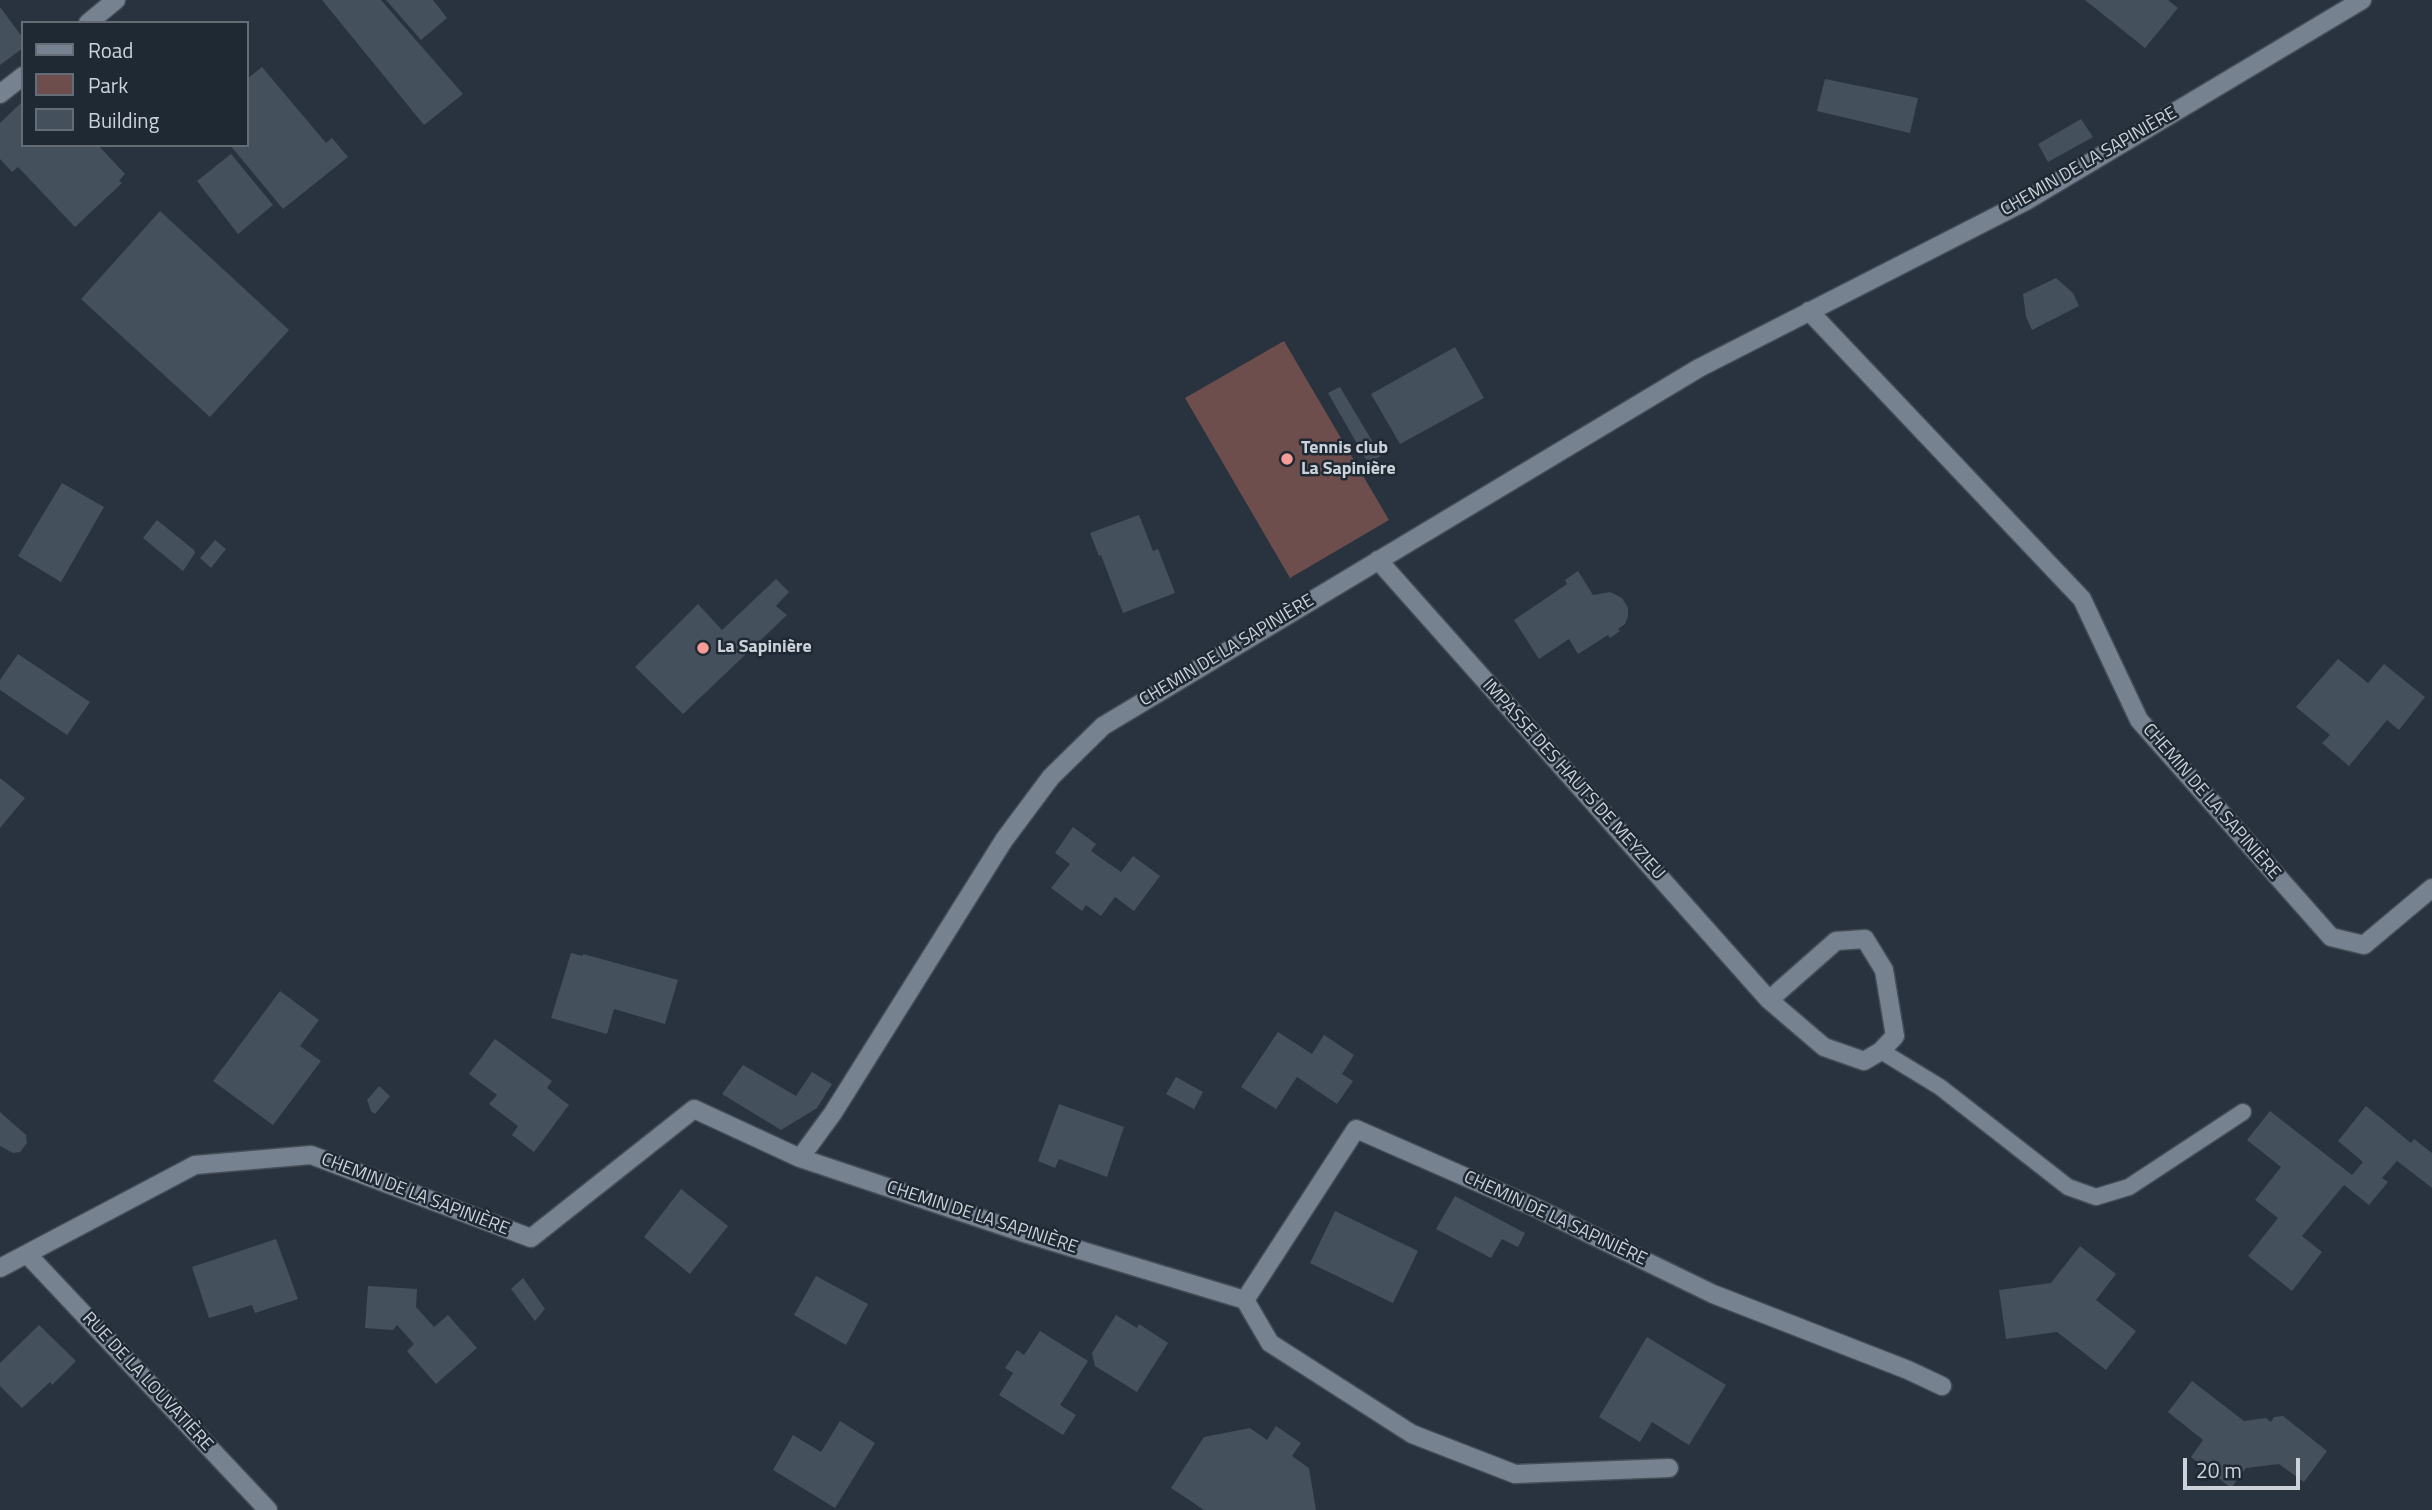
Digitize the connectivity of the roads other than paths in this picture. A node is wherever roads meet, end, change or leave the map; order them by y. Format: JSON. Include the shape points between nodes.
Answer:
{"nodes":[{"id":1,"x":116,"y":0,"type":"edge"},
{"id":2,"x":2362,"y":0,"type":"edge"},
{"id":3,"x":90,"y":21,"type":"edge"},
{"id":4,"x":21,"y":77,"type":"edge"},
{"id":5,"x":0,"y":94,"type":"edge"},
{"id":6,"x":1809,"y":311,"type":"junction"},
{"id":7,"x":1378,"y":560,"type":"junction"},
{"id":8,"x":2432,"y":888,"type":"edge"},
{"id":9,"x":1769,"y":1000,"type":"junction"},
{"id":10,"x":1881,"y":1051,"type":"junction"},
{"id":11,"x":2243,"y":1112,"type":"dead end"},
{"id":12,"x":800,"y":1158,"type":"junction"},
{"id":13,"x":27,"y":1254,"type":"junction"},
{"id":14,"x":0,"y":1268,"type":"edge"},
{"id":15,"x":1245,"y":1300,"type":"junction"},
{"id":16,"x":1942,"y":1386,"type":"dead end"},
{"id":17,"x":1669,"y":1468,"type":"dead end"},
{"id":18,"x":268,"y":1510,"type":"edge"}],
"edges":[{"from":1,"to":3,"type":"street"},
{"from":2,"to":6,"type":"street","name":"CHEMIN DE LA SAPINIÈRE","via":[[2026,201]]},
{"from":4,"to":5,"type":"street"},
{"from":6,"to":7,"type":"street","name":"CHEMIN DE LA SAPINIÈRE","via":[[1699,368]]},
{"from":6,"to":8,"type":"street","name":"CHEMIN DE LA SAPINIÈRE","via":[[2082,599],[2139,720],[2330,937],[2364,946]]},
{"from":7,"to":9,"type":"street","name":"IMPASSE DES HAUTS DE MEYZIEU"},
{"from":7,"to":12,"type":"street","name":"CHEMIN DE LA SAPINIÈRE","via":[[1103,726],[1051,777],[1004,840]]},
{"from":9,"to":10,"type":"street","name":"IMPASSE DES HAUTS DE MEYZIEU","via":[[1824,1047],[1864,1061]]},
{"from":9,"to":10,"type":"street","via":[[1836,941],[1865,939],[1884,970],[1895,1037]]},
{"from":10,"to":11,"type":"lane","via":[[1940,1087],[2068,1187],[2096,1196],[2129,1187]]},
{"from":12,"to":13,"type":"street","name":"CHEMIN DE LA SAPINIÈRE","via":[[694,1110],[531,1238],[311,1155],[195,1165]]},
{"from":12,"to":15,"type":"street","name":"CHEMIN DE LA SAPINIÈRE"},
{"from":13,"to":14,"type":"street","name":"CHEMIN DE LA SAPINIÈRE"},
{"from":13,"to":18,"type":"street","name":"RUE DE LA LOUVATIÈRE"},
{"from":15,"to":16,"type":"street","name":"CHEMIN DE LA SAPINIÈRE","via":[[1356,1129],[1534,1207],[1713,1294]]},
{"from":15,"to":17,"type":"street","via":[[1270,1343],[1412,1434],[1515,1474]]}]}
